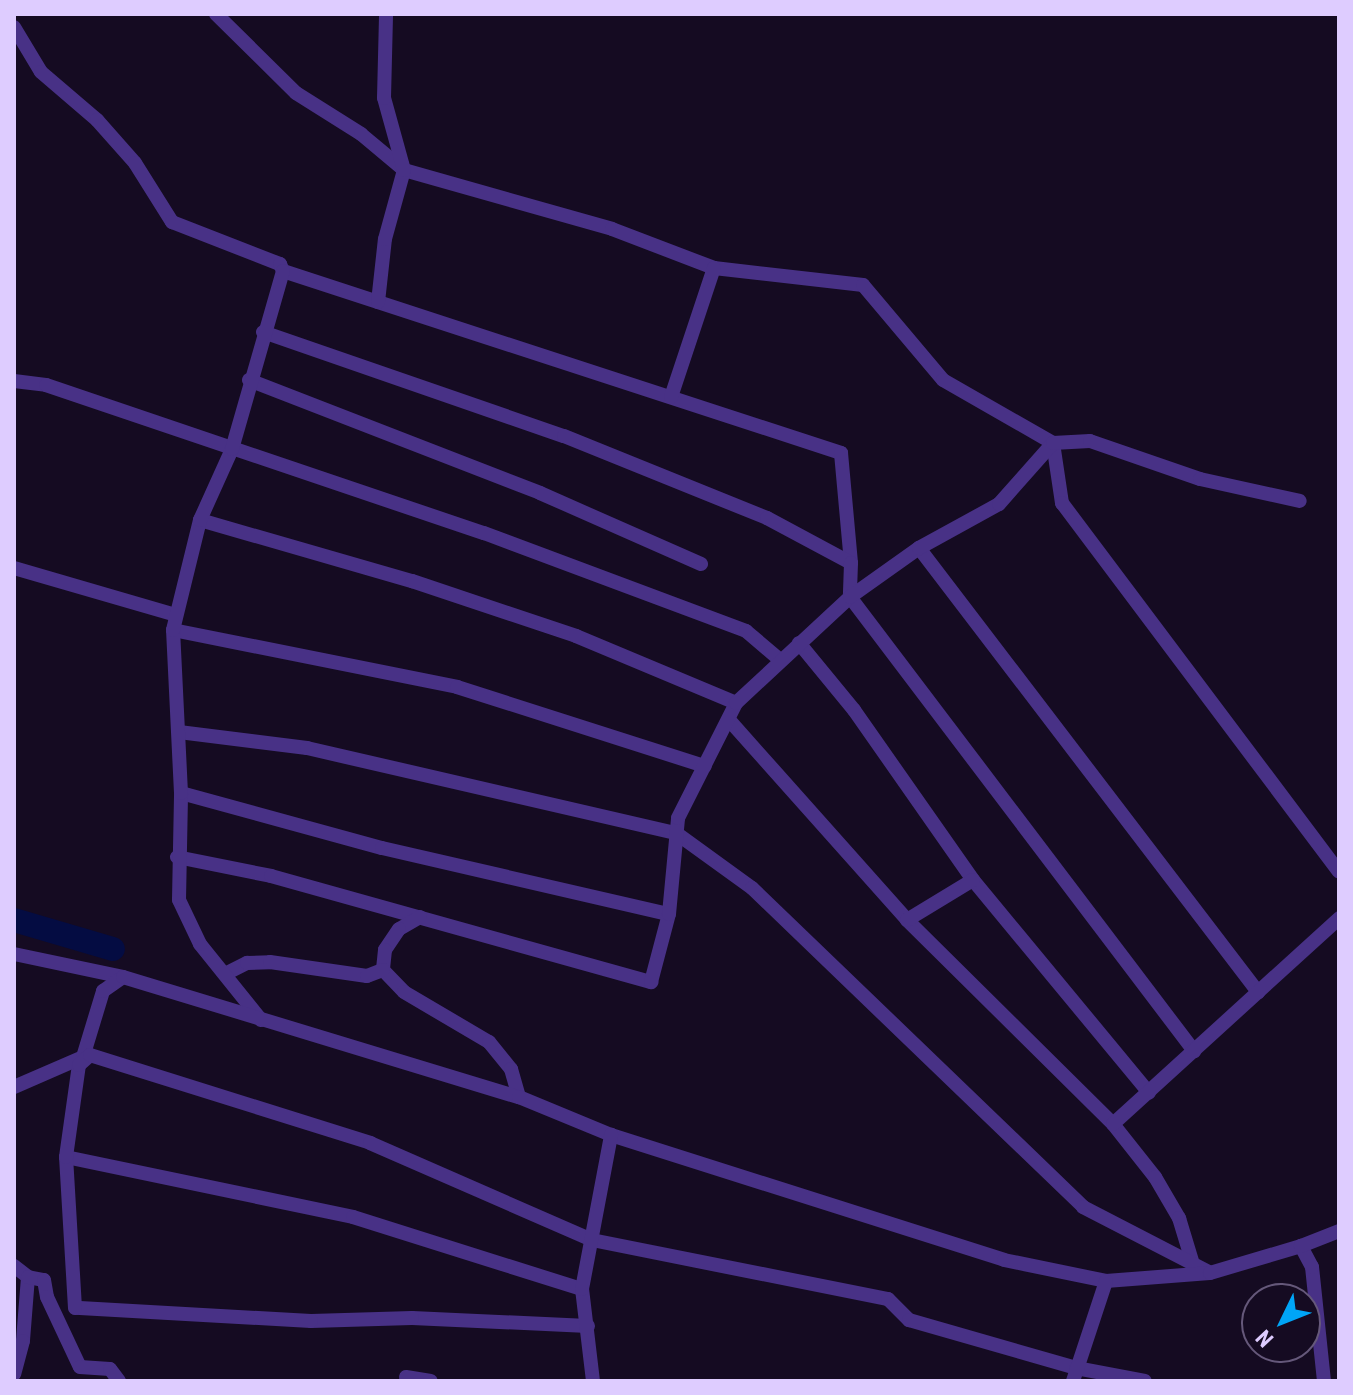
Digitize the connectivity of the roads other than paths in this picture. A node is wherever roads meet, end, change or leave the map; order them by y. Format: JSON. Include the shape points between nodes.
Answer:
{"nodes":[{"id":1,"x":216,"y":14,"type":"edge"},
{"id":2,"x":386,"y":14,"type":"edge"},
{"id":3,"x":14,"y":27,"type":"edge"},
{"id":4,"x":404,"y":170,"type":"junction"},
{"id":5,"x":714,"y":268,"type":"junction"},
{"id":6,"x":283,"y":271,"type":"junction"},
{"id":7,"x":378,"y":302,"type":"junction"},
{"id":8,"x":263,"y":332,"type":"junction"},
{"id":9,"x":249,"y":380,"type":"junction"},
{"id":10,"x":14,"y":381,"type":"edge"},
{"id":11,"x":671,"y":397,"type":"junction"},
{"id":12,"x":1053,"y":443,"type":"junction"},
{"id":13,"x":232,"y":449,"type":"junction"},
{"id":14,"x":1300,"y":501,"type":"dead end"},
{"id":15,"x":200,"y":520,"type":"junction"},
{"id":16,"x":919,"y":548,"type":"junction"},
{"id":17,"x":851,"y":563,"type":"junction"},
{"id":18,"x":701,"y":564,"type":"dead end"},
{"id":19,"x":14,"y":568,"type":"edge"},
{"id":20,"x":850,"y":597,"type":"junction"},
{"id":21,"x":175,"y":622,"type":"junction"},
{"id":22,"x":799,"y":643,"type":"junction"},
{"id":23,"x":779,"y":659,"type":"junction"},
{"id":24,"x":736,"y":703,"type":"junction"},
{"id":25,"x":730,"y":721,"type":"junction"},
{"id":26,"x":179,"y":732,"type":"junction"},
{"id":27,"x":705,"y":766,"type":"junction"},
{"id":28,"x":181,"y":793,"type":"junction"},
{"id":29,"x":676,"y":833,"type":"junction"},
{"id":30,"x":177,"y":857,"type":"junction"},
{"id":31,"x":1339,"y":872,"type":"edge"},
{"id":32,"x":973,"y":880,"type":"junction"},
{"id":33,"x":669,"y":914,"type":"junction"},
{"id":34,"x":420,"y":917,"type":"junction"},
{"id":35,"x":1339,"y":918,"type":"edge"},
{"id":36,"x":907,"y":920,"type":"junction"},
{"id":37,"x":14,"y":954,"type":"edge"},
{"id":38,"x":383,"y":970,"type":"junction"},
{"id":39,"x":225,"y":974,"type":"junction"},
{"id":40,"x":123,"y":977,"type":"junction"},
{"id":41,"x":1258,"y":992,"type":"junction"},
{"id":42,"x":261,"y":1020,"type":"junction"},
{"id":43,"x":1194,"y":1051,"type":"junction"},
{"id":44,"x":83,"y":1057,"type":"junction"},
{"id":45,"x":14,"y":1087,"type":"edge"},
{"id":46,"x":1149,"y":1093,"type":"junction"},
{"id":47,"x":519,"y":1097,"type":"junction"},
{"id":48,"x":1113,"y":1124,"type":"junction"},
{"id":49,"x":611,"y":1135,"type":"junction"},
{"id":50,"x":66,"y":1157,"type":"junction"},
{"id":51,"x":1339,"y":1231,"type":"edge"},
{"id":52,"x":592,"y":1240,"type":"junction"},
{"id":53,"x":1301,"y":1246,"type":"junction"},
{"id":54,"x":1193,"y":1264,"type":"junction"},
{"id":55,"x":14,"y":1266,"type":"edge"},
{"id":56,"x":1210,"y":1273,"type":"junction"},
{"id":57,"x":28,"y":1277,"type":"junction"},
{"id":58,"x":1106,"y":1281,"type":"junction"},
{"id":59,"x":582,"y":1289,"type":"junction"},
{"id":60,"x":588,"y":1326,"type":"junction"},
{"id":61,"x":16,"y":1348,"type":"edge"},
{"id":62,"x":1329,"y":1372,"type":"edge"},
{"id":63,"x":14,"y":1374,"type":"edge"},
{"id":64,"x":1075,"y":1374,"type":"edge"},
{"id":65,"x":406,"y":1377,"type":"dead end"},
{"id":66,"x":119,"y":1381,"type":"edge"},
{"id":67,"x":431,"y":1381,"type":"edge"},
{"id":68,"x":593,"y":1381,"type":"edge"},
{"id":69,"x":1145,"y":1381,"type":"edge"}],
"edges":[{"from":1,"to":4,"type":"street","via":[[296,93],[361,134]]},
{"from":2,"to":4,"type":"street","via":[[384,98]]},
{"from":3,"to":6,"type":"street","via":[[41,72],[97,120],[135,163],[172,222],[280,264]]},
{"from":4,"to":5,"type":"street","via":[[612,229]]},
{"from":4,"to":7,"type":"street","via":[[385,239]]},
{"from":5,"to":11,"type":"street"},
{"from":5,"to":12,"type":"street","via":[[863,285],[943,380]]},
{"from":6,"to":7,"type":"street"},
{"from":6,"to":8,"type":"street"},
{"from":7,"to":11,"type":"street"},
{"from":8,"to":9,"type":"street"},
{"from":8,"to":17,"type":"street","via":[[564,436],[767,518]]},
{"from":9,"to":13,"type":"street"},
{"from":9,"to":18,"type":"street","via":[[501,477]]},
{"from":10,"to":13,"type":"street","via":[[46,385]]},
{"from":11,"to":17,"type":"street","via":[[841,453]]},
{"from":12,"to":14,"type":"street","via":[[1090,441],[1200,479]]},
{"from":12,"to":16,"type":"street","via":[[999,504]]},
{"from":12,"to":31,"type":"street","via":[[1062,503]]},
{"from":13,"to":15,"type":"street"},
{"from":13,"to":23,"type":"street","via":[[390,499],[746,631]]},
{"from":15,"to":21,"type":"street"},
{"from":15,"to":24,"type":"street","via":[[412,581],[576,636]]},
{"from":16,"to":20,"type":"street"},
{"from":16,"to":41,"type":"street"},
{"from":17,"to":20,"type":"street"},
{"from":19,"to":21,"type":"street"},
{"from":20,"to":22,"type":"street"},
{"from":20,"to":43,"type":"street"},
{"from":21,"to":26,"type":"street"},
{"from":21,"to":27,"type":"street","via":[[457,687]]},
{"from":22,"to":23,"type":"street"},
{"from":22,"to":32,"type":"street","via":[[854,710]]},
{"from":23,"to":24,"type":"street"},
{"from":24,"to":25,"type":"street"},
{"from":25,"to":27,"type":"street"},
{"from":25,"to":36,"type":"street"},
{"from":26,"to":28,"type":"street"},
{"from":26,"to":29,"type":"street","via":[[307,748]]},
{"from":27,"to":29,"type":"street"},
{"from":28,"to":30,"type":"street"},
{"from":28,"to":33,"type":"street","via":[[382,848]]},
{"from":29,"to":33,"type":"street"},
{"from":29,"to":54,"type":"street","via":[[752,888],[1083,1207]]},
{"from":30,"to":34,"type":"street"},
{"from":30,"to":39,"type":"street","via":[[179,900],[200,944]]},
{"from":32,"to":36,"type":"street"},
{"from":32,"to":46,"type":"street"},
{"from":33,"to":34,"type":"street","via":[[651,982]]},
{"from":34,"to":38,"type":"street","via":[[399,929],[385,950]]},
{"from":35,"to":41,"type":"street"},
{"from":36,"to":48,"type":"street"},
{"from":37,"to":40,"type":"street"},
{"from":38,"to":39,"type":"street","via":[[367,976],[270,962],[247,963]]},
{"from":38,"to":47,"type":"street","via":[[404,992],[489,1042],[511,1069]]},
{"from":39,"to":42,"type":"street"},
{"from":40,"to":42,"type":"street"},
{"from":40,"to":44,"type":"street","via":[[103,991]]},
{"from":41,"to":43,"type":"street"},
{"from":42,"to":47,"type":"street"},
{"from":43,"to":46,"type":"street"},
{"from":44,"to":45,"type":"street"},
{"from":44,"to":50,"type":"street"},
{"from":44,"to":52,"type":"street","via":[[370,1143]]},
{"from":46,"to":48,"type":"street"},
{"from":47,"to":49,"type":"street"},
{"from":48,"to":54,"type":"street","via":[[1179,1218]]},
{"from":49,"to":52,"type":"street"},
{"from":49,"to":58,"type":"street","via":[[1004,1260]]},
{"from":50,"to":59,"type":"street","via":[[353,1217]]},
{"from":50,"to":60,"type":"street","via":[[75,1308],[311,1321],[412,1318]]},
{"from":51,"to":53,"type":"street"},
{"from":52,"to":59,"type":"street"},
{"from":52,"to":64,"type":"street","via":[[888,1299],[909,1320]]},
{"from":53,"to":56,"type":"street"},
{"from":53,"to":62,"type":"street","via":[[1312,1267]]},
{"from":54,"to":56,"type":"street"},
{"from":55,"to":57,"type":"street"},
{"from":56,"to":58,"type":"street"},
{"from":57,"to":61,"type":"street"},
{"from":57,"to":66,"type":"street","via":[[44,1280],[80,1367],[110,1369]]},
{"from":58,"to":64,"type":"street"},
{"from":59,"to":60,"type":"street"},
{"from":60,"to":68,"type":"street"},
{"from":61,"to":63,"type":"street"},
{"from":64,"to":69,"type":"street"},
{"from":65,"to":67,"type":"street"}]}
